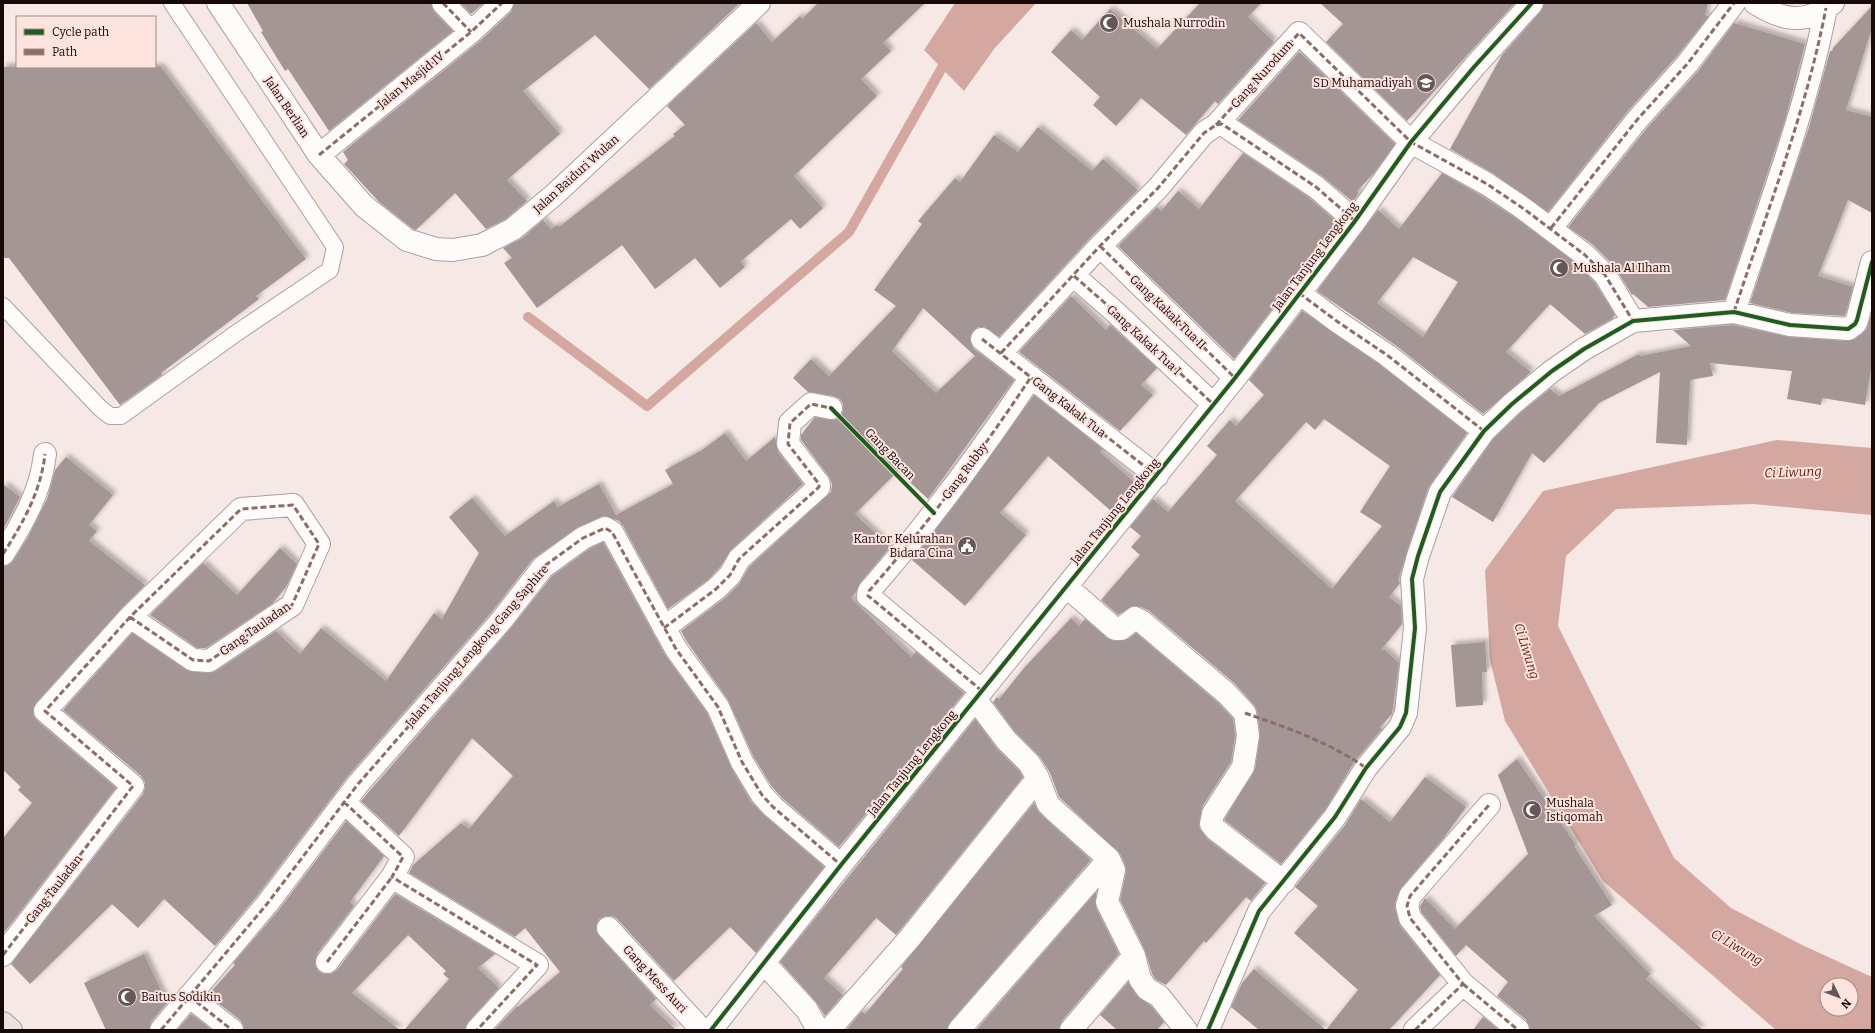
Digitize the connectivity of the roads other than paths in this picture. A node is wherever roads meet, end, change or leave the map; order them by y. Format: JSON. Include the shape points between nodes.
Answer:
{"nodes":[{"id":1,"x":172,"y":3,"type":"edge"},
{"id":2,"x":218,"y":3,"type":"edge"},
{"id":3,"x":443,"y":3,"type":"edge"},
{"id":4,"x":502,"y":3,"type":"edge"},
{"id":5,"x":759,"y":3,"type":"edge"},
{"id":6,"x":1532,"y":3,"type":"edge"},
{"id":7,"x":1734,"y":3,"type":"edge"},
{"id":8,"x":1755,"y":3,"type":"edge"},
{"id":9,"x":1830,"y":6,"type":"edge"},
{"id":10,"x":471,"y":32,"type":"junction"},
{"id":11,"x":1216,"y":125,"type":"junction"},
{"id":12,"x":1411,"y":142,"type":"junction"},
{"id":13,"x":319,"y":155,"type":"junction"},
{"id":14,"x":364,"y":206,"type":"joint"},
{"id":15,"x":1355,"y":221,"type":"junction"},
{"id":16,"x":1551,"y":228,"type":"junction"},
{"id":17,"x":1100,"y":246,"type":"junction"},
{"id":18,"x":1872,"y":262,"type":"edge"},
{"id":19,"x":1074,"y":276,"type":"junction"},
{"id":20,"x":1299,"y":293,"type":"junction"},
{"id":21,"x":3,"y":306,"type":"edge"},
{"id":22,"x":1734,"y":312,"type":"junction"},
{"id":23,"x":1633,"y":321,"type":"junction"},
{"id":24,"x":982,"y":339,"type":"dead end"},
{"id":25,"x":1001,"y":353,"type":"junction"},
{"id":26,"x":1031,"y":377,"type":"junction"},
{"id":27,"x":1236,"y":378,"type":"junction"},
{"id":28,"x":1214,"y":405,"type":"junction"},
{"id":29,"x":831,"y":408,"type":"dead end"},
{"id":30,"x":1484,"y":431,"type":"junction"},
{"id":31,"x":45,"y":454,"type":"dead end"},
{"id":32,"x":1157,"y":476,"type":"junction"},
{"id":33,"x":3,"y":554,"type":"edge"},
{"id":34,"x":1067,"y":587,"type":"junction"},
{"id":35,"x":130,"y":617,"type":"junction"},
{"id":36,"x":664,"y":628,"type":"junction"},
{"id":37,"x":979,"y":695,"type":"junction"},
{"id":38,"x":1038,"y":778,"type":"junction"},
{"id":39,"x":344,"y":802,"type":"junction"},
{"id":40,"x":1489,"y":804,"type":"dead end"},
{"id":41,"x":1109,"y":859,"type":"junction"},
{"id":42,"x":842,"y":865,"type":"junction"},
{"id":43,"x":392,"y":877,"type":"junction"},
{"id":44,"x":1284,"y":882,"type":"junction"},
{"id":45,"x":608,"y":928,"type":"dead end"},
{"id":46,"x":3,"y":955,"type":"edge"},
{"id":47,"x":1134,"y":956,"type":"junction"},
{"id":48,"x":327,"y":962,"type":"dead end"},
{"id":49,"x":764,"y":963,"type":"junction"},
{"id":50,"x":1463,"y":984,"type":"junction"},
{"id":51,"x":189,"y":996,"type":"junction"},
{"id":52,"x":3,"y":1023,"type":"edge"},
{"id":53,"x":11,"y":1030,"type":"edge"},
{"id":54,"x":160,"y":1030,"type":"edge"},
{"id":55,"x":232,"y":1030,"type":"edge"},
{"id":56,"x":477,"y":1030,"type":"edge"},
{"id":57,"x":702,"y":1030,"type":"edge"},
{"id":58,"x":711,"y":1030,"type":"edge"},
{"id":59,"x":818,"y":1030,"type":"edge"},
{"id":60,"x":829,"y":1030,"type":"edge"},
{"id":61,"x":959,"y":1030,"type":"edge"},
{"id":62,"x":1072,"y":1030,"type":"edge"},
{"id":63,"x":1186,"y":1030,"type":"edge"},
{"id":64,"x":1208,"y":1030,"type":"edge"},
{"id":65,"x":1415,"y":1030,"type":"edge"},
{"id":66,"x":1518,"y":1030,"type":"edge"}],
"edges":[{"from":1,"to":21,"type":"lane","via":[[335,247],[330,270],[121,416],[110,416],[100,408]]},
{"from":2,"to":13,"type":"street","name":"Jalan Berlian"},
{"from":3,"to":10,"type":"street"},
{"from":4,"to":10,"type":"street","name":"Jalan Masjid IV"},
{"from":5,"to":14,"type":"street","name":"Jalan Baiduri Wulan","via":[[554,195],[513,229],[482,245],[453,250],[436,249],[407,240]]},
{"from":6,"to":12,"type":"street","name":"Jalan Tanjung Lengkong"},
{"from":7,"to":16,"type":"street"},
{"from":8,"to":9,"type":"street","via":[[1772,14],[1784,17],[1808,17]]},
{"from":9,"to":22,"type":"street","via":[[1792,142]]},
{"from":10,"to":13,"type":"street","name":"Jalan Masjid IV"},
{"from":11,"to":12,"type":"street","name":"Gang Nurodum","via":[[1299,33]]},
{"from":11,"to":15,"type":"street","via":[[1222,124],[1316,187]]},
{"from":11,"to":17,"type":"street","via":[[1204,133],[1158,188]]},
{"from":12,"to":15,"type":"street","name":"Jalan Tanjung Lengkong"},
{"from":12,"to":16,"type":"street","via":[[1487,184]]},
{"from":13,"to":14,"type":"street","name":"Jalan Berlian"},
{"from":15,"to":20,"type":"street","name":"Jalan Tanjung Lengkong"},
{"from":16,"to":23,"type":"street","via":[[1605,275]]},
{"from":17,"to":19,"type":"street"},
{"from":17,"to":27,"type":"street","name":"Gang Kakak Tua II"},
{"from":18,"to":22,"type":"street","via":[[1857,320],[1848,329],[1790,325]]},
{"from":19,"to":25,"type":"street"},
{"from":19,"to":28,"type":"street","name":"Gang Kakak Tua I"},
{"from":20,"to":27,"type":"street","name":"Jalan Tanjung Lengkong"},
{"from":20,"to":30,"type":"street","via":[[1387,355]]},
{"from":22,"to":23,"type":"street"},
{"from":23,"to":30,"type":"street","via":[[1552,371]]},
{"from":24,"to":25,"type":"street","name":"Gang Kakak Tua"},
{"from":25,"to":26,"type":"street","name":"Gang Kakak Tua"},
{"from":26,"to":32,"type":"street","name":"Gang Kakak Tua"},
{"from":26,"to":37,"type":"street","name":"Gang Rubby","via":[[988,442],[934,513],[869,591],[870,598]]},
{"from":27,"to":28,"type":"street","name":"Jalan Tanjung Lengkong"},
{"from":28,"to":32,"type":"street","name":"Jalan Tanjung Lengkong"},
{"from":29,"to":36,"type":"street","via":[[811,404],[790,423],[788,444],[819,487],[739,559],[730,575],[716,589]]},
{"from":30,"to":44,"type":"street","via":[[1440,492],[1412,578],[1414,628],[1406,713],[1400,727],[1366,768],[1335,817]]},
{"from":31,"to":33,"type":"street","via":[[34,498],[23,523]]},
{"from":32,"to":34,"type":"street","name":"Jalan Tanjung Lengkong"},
{"from":34,"to":37,"type":"street","name":"Jalan Tanjung Lengkong"},
{"from":34,"to":44,"type":"street","via":[[1115,629],[1121,629],[1135,618],[1141,620],[1246,713],[1248,736],[1243,767],[1213,814],[1211,824]]},
{"from":35,"to":35,"type":"street","name":"Gang Tauladan","via":[[241,509],[293,505],[319,544],[292,605],[209,661],[193,660]]},
{"from":35,"to":46,"type":"street","name":"Gang Tauladan","via":[[45,711],[133,786]]},
{"from":36,"to":39,"type":"street","name":"Jalan Tanjung Lengkong Gang Saphire","via":[[612,532],[605,528],[583,538],[543,567],[501,621]]},
{"from":36,"to":42,"type":"street","name":"Jalan Tanjung Lengkong Gang Saphire","via":[[718,707],[742,762],[762,795]]},
{"from":37,"to":38,"type":"street","name":"Gang Rubby","via":[[1006,740],[1029,763]]},
{"from":37,"to":42,"type":"street","name":"Jalan Tanjung Lengkong"},
{"from":38,"to":41,"type":"street","name":"Gang Rubby","via":[[1048,804]]},
{"from":38,"to":60,"type":"street","via":[[908,939]]},
{"from":39,"to":43,"type":"street","via":[[403,857]]},
{"from":39,"to":51,"type":"street","name":"Jalan Tanjung Lengkong Gang Saphire","via":[[267,904]]},
{"from":40,"to":50,"type":"street","via":[[1410,896],[1406,906],[1410,918]]},
{"from":41,"to":47,"type":"street","via":[[1114,870],[1107,902]]},
{"from":41,"to":61,"type":"street"},
{"from":42,"to":49,"type":"street","name":"Jalan Tanjung Lengkong"},
{"from":43,"to":48,"type":"street"},
{"from":43,"to":56,"type":"street","via":[[537,966]]},
{"from":44,"to":64,"type":"street","via":[[1259,911]]},
{"from":45,"to":57,"type":"street","name":"Gang Mess Auri"},
{"from":47,"to":62,"type":"street"},
{"from":47,"to":63,"type":"street","via":[[1142,984],[1159,996]]},
{"from":49,"to":58,"type":"street","name":"Jalan Tanjung Lengkong"},
{"from":49,"to":59,"type":"street","via":[[807,1010]]},
{"from":50,"to":65,"type":"street"},
{"from":50,"to":66,"type":"street"},
{"from":51,"to":54,"type":"street","name":"Jalan Tanjung Lengkong Gang Saphire"},
{"from":51,"to":55,"type":"street"},
{"from":52,"to":53,"type":"main road"}]}
